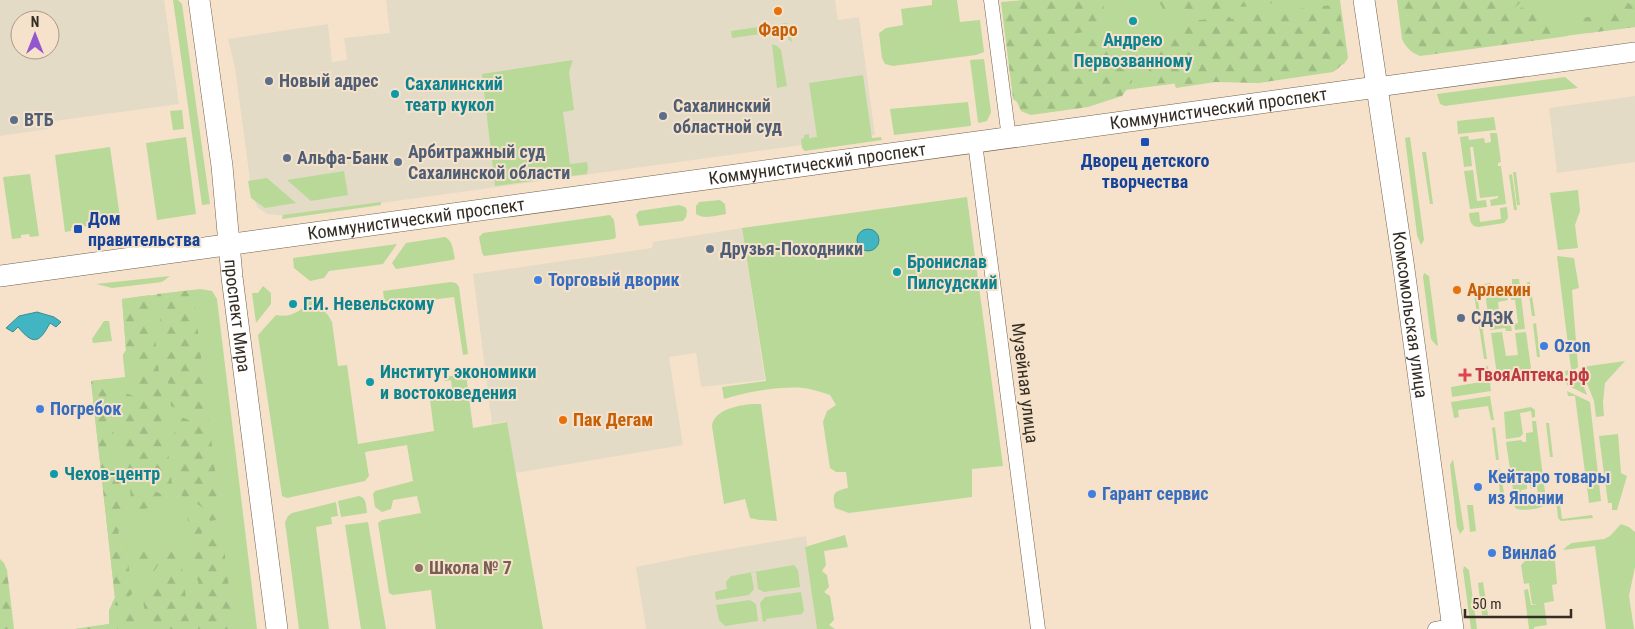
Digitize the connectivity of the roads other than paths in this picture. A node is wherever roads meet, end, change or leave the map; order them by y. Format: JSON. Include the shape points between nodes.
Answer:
{"nodes":[{"id":1,"x":199,"y":0,"type":"edge"},
{"id":2,"x":991,"y":0,"type":"edge"},
{"id":3,"x":1364,"y":0,"type":"edge"},
{"id":4,"x":1635,"y":52,"type":"edge"},
{"id":5,"x":1377,"y":87,"type":"junction"},
{"id":6,"x":1009,"y":138,"type":"junction"},
{"id":7,"x":975,"y":143,"type":"junction"},
{"id":8,"x":229,"y":245,"type":"junction"},
{"id":9,"x":0,"y":276,"type":"edge"},
{"id":10,"x":1447,"y":628,"type":"edge"},
{"id":11,"x":277,"y":629,"type":"edge"},
{"id":12,"x":1038,"y":629,"type":"edge"}],
"edges":[{"from":1,"to":8,"type":"main road","name":"проспект Мира","via":[[222,166]]},
{"from":2,"to":6,"type":"street"},
{"from":3,"to":5,"type":"main road","name":"Комсомольская улица"},
{"from":4,"to":5,"type":"main road","name":"Коммунистический проспект"},
{"from":5,"to":6,"type":"main road","name":"Коммунистический проспект"},
{"from":5,"to":10,"type":"main road","name":"Комсомольская улица","via":[[1403,262]]},
{"from":6,"to":7,"type":"main road","name":"Коммунистический проспект"},
{"from":7,"to":8,"type":"main road","name":"Коммунистический проспект"},
{"from":7,"to":12,"type":"street","name":"Музейная улица"},
{"from":8,"to":9,"type":"main road","name":"Коммунистический проспект"},
{"from":8,"to":11,"type":"main road","name":"проспект Мира"}]}
